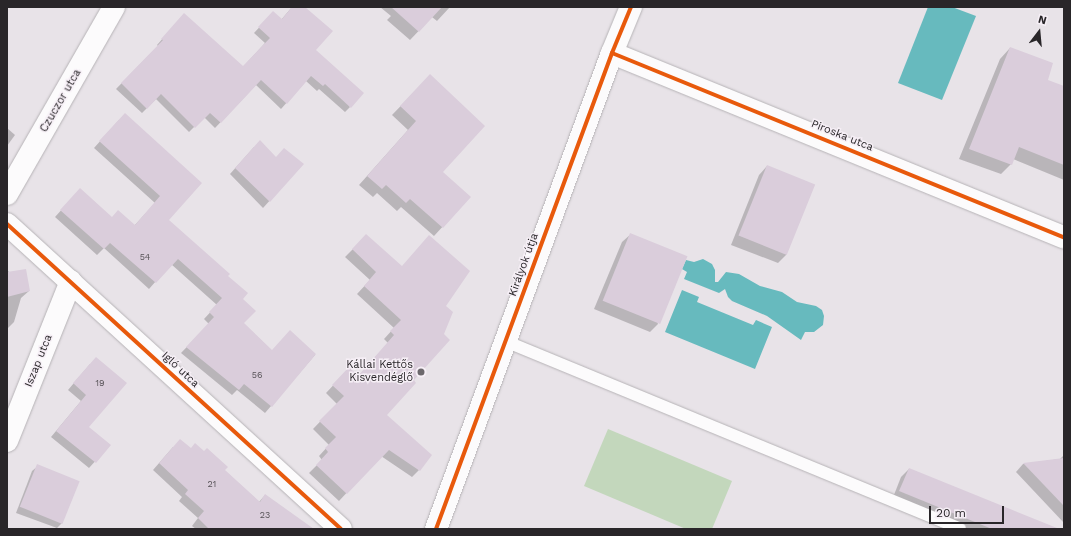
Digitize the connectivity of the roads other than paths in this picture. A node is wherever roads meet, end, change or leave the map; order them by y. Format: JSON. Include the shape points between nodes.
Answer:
{"nodes":[{"id":1,"x":114,"y":7,"type":"edge"},
{"id":2,"x":631,"y":7,"type":"edge"},
{"id":3,"x":612,"y":53,"type":"junction"},
{"id":4,"x":7,"y":194,"type":"edge"},
{"id":5,"x":7,"y":224,"type":"edge"},
{"id":6,"x":1064,"y":237,"type":"edge"},
{"id":7,"x":71,"y":281,"type":"junction"},
{"id":8,"x":506,"y":341,"type":"junction"},
{"id":9,"x":7,"y":441,"type":"edge"},
{"id":10,"x":341,"y":529,"type":"edge"},
{"id":11,"x":436,"y":529,"type":"edge"},
{"id":12,"x":960,"y":529,"type":"edge"}],
"edges":[{"from":1,"to":4,"type":"street","name":"Czuczor utca"},
{"from":2,"to":3,"type":"street","name":"Királyok útja"},
{"from":3,"to":6,"type":"street","name":"Piroska utca"},
{"from":3,"to":8,"type":"street","name":"Királyok útja"},
{"from":5,"to":7,"type":"street","name":"Igló utca"},
{"from":7,"to":9,"type":"street","name":"Iszap utca"},
{"from":7,"to":10,"type":"street","name":"Igló utca"},
{"from":8,"to":11,"type":"street","name":"Királyok útja"},
{"from":8,"to":12,"type":"lane"}]}
